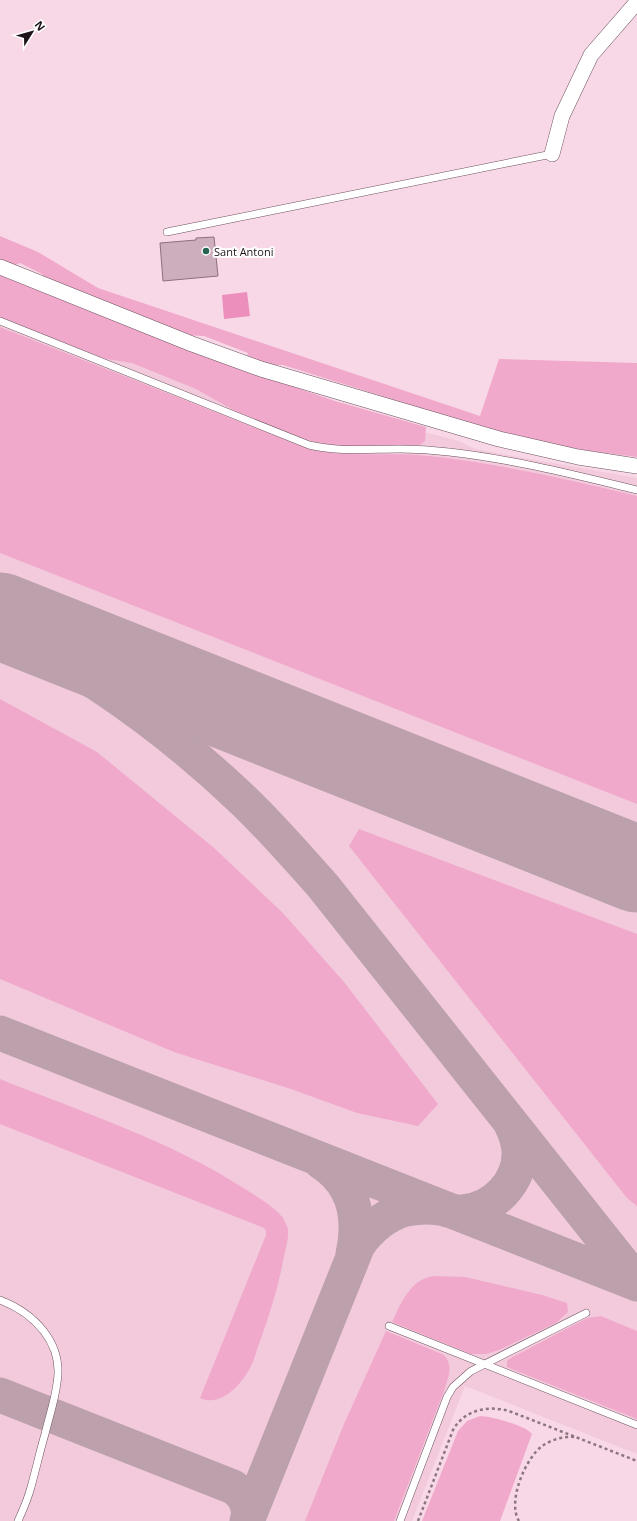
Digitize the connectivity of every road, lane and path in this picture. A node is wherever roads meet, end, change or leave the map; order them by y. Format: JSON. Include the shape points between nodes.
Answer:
{"nodes":[{"id":1,"x":637,"y":2,"type":"edge"},
{"id":2,"x":552,"y":154,"type":"joint"},
{"id":3,"x":167,"y":232,"type":"dead end"},
{"id":4,"x":0,"y":267,"type":"edge"},
{"id":5,"x":0,"y":321,"type":"edge"},
{"id":6,"x":637,"y":466,"type":"edge"},
{"id":7,"x":637,"y":490,"type":"edge"},
{"id":8,"x":0,"y":1300,"type":"edge"},
{"id":9,"x":586,"y":1313,"type":"dead end"},
{"id":10,"x":389,"y":1326,"type":"dead end"},
{"id":11,"x":484,"y":1364,"type":"junction"},
{"id":12,"x":637,"y":1425,"type":"edge"},
{"id":13,"x":577,"y":1437,"type":"junction"},
{"id":14,"x":637,"y":1460,"type":"edge"},
{"id":15,"x":18,"y":1521,"type":"edge"},
{"id":16,"x":400,"y":1521,"type":"edge"},
{"id":17,"x":418,"y":1521,"type":"edge"},
{"id":18,"x":519,"y":1521,"type":"edge"}],
"edges":[{"from":1,"to":2,"type":"street","via":[[591,55],[562,116]]},
{"from":2,"to":3,"type":"lane"},
{"from":4,"to":6,"type":"street","via":[[261,369],[506,440],[578,457]]},
{"from":5,"to":7,"type":"lane","via":[[309,445],[335,449],[403,449],[474,455],[554,470]]},
{"from":8,"to":15,"type":"lane","via":[[35,1320],[51,1345],[57,1363],[57,1383],[31,1488]]},
{"from":9,"to":11,"type":"lane"},
{"from":10,"to":11,"type":"lane"},
{"from":11,"to":12,"type":"lane"},
{"from":11,"to":16,"type":"lane","via":[[461,1379],[447,1397]]},
{"from":13,"to":14,"type":"path"},
{"from":13,"to":17,"type":"path","via":[[502,1409],[488,1408],[471,1413],[458,1422],[453,1430]]},
{"from":13,"to":18,"type":"path","via":[[556,1439],[537,1450],[517,1488],[514,1510]]}]}
